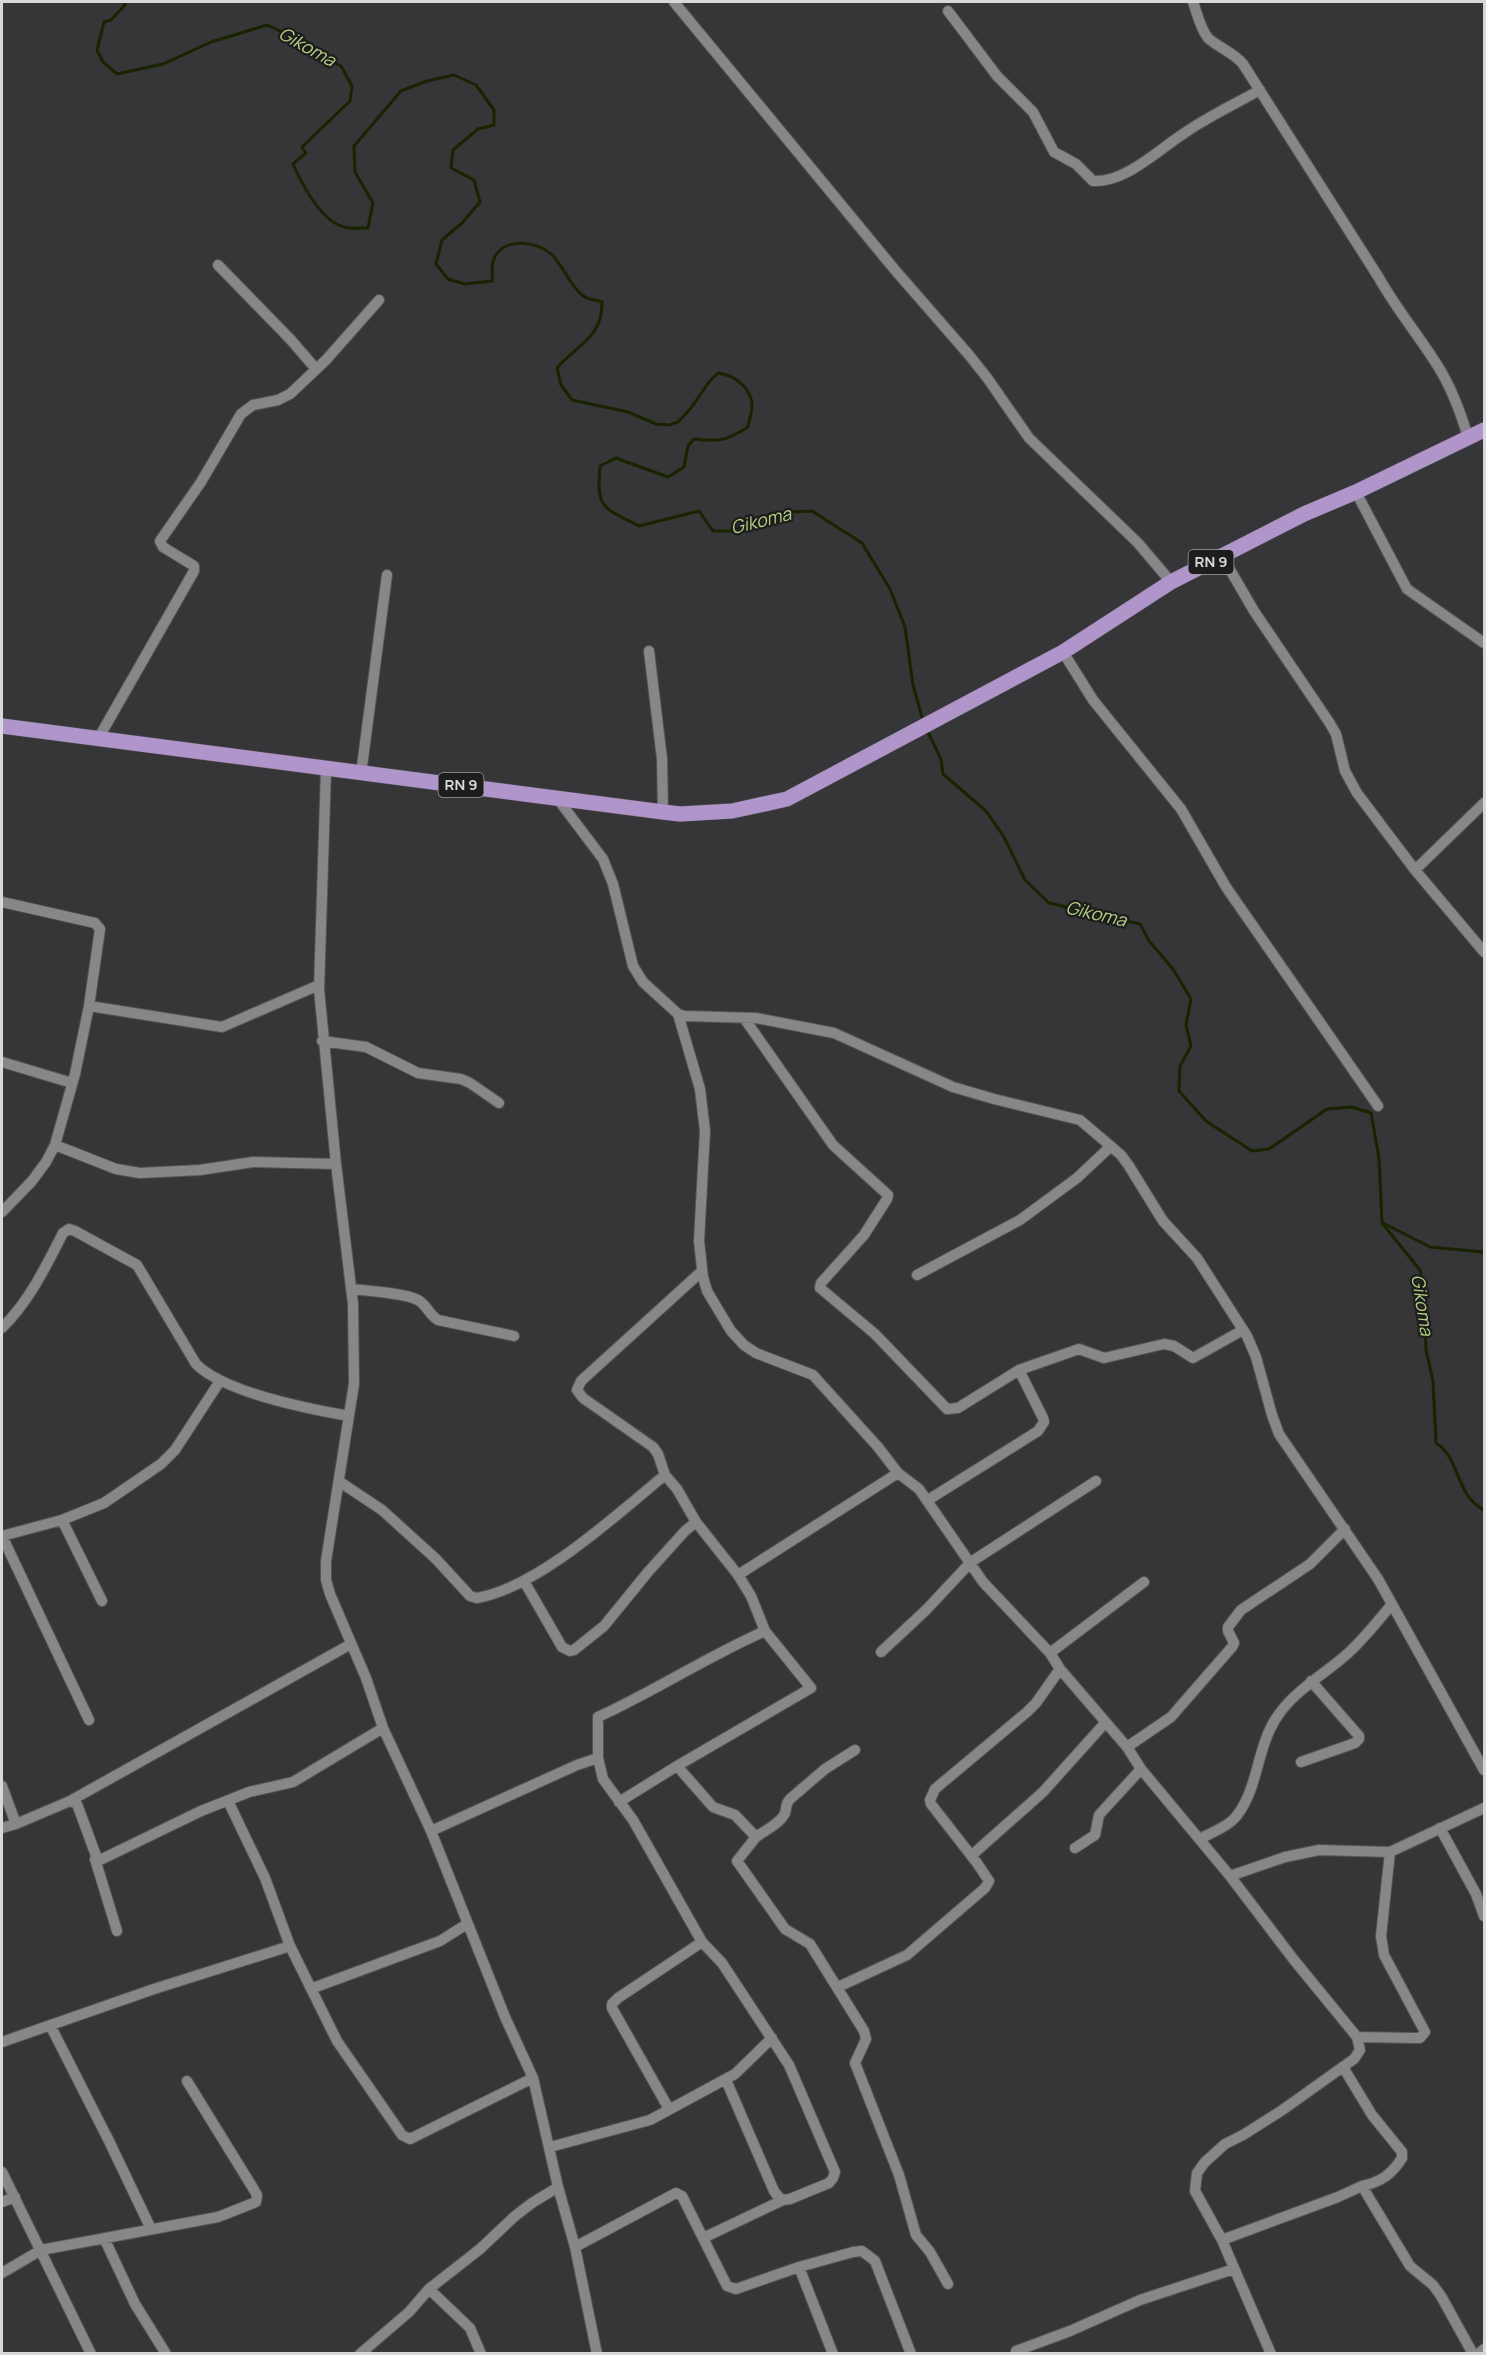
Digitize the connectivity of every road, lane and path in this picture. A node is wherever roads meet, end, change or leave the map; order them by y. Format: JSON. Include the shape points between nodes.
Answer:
{"nodes":[{"id":1,"x":674,"y":2,"type":"edge"},
{"id":2,"x":1193,"y":2,"type":"edge"},
{"id":3,"x":948,"y":11,"type":"dead end"},
{"id":4,"x":1260,"y":90,"type":"junction"},
{"id":5,"x":218,"y":265,"type":"dead end"},
{"id":6,"x":380,"y":300,"type":"dead end"},
{"id":7,"x":316,"y":369,"type":"junction"},
{"id":8,"x":1485,"y":430,"type":"edge"},
{"id":9,"x":1468,"y":437,"type":"junction"},
{"id":10,"x":1356,"y":492,"type":"junction"},
{"id":11,"x":1222,"y":556,"type":"junction"},
{"id":12,"x":387,"y":575,"type":"dead end"},
{"id":13,"x":1171,"y":582,"type":"junction"},
{"id":14,"x":1485,"y":643,"type":"edge"},
{"id":15,"x":649,"y":651,"type":"dead end"},
{"id":16,"x":1064,"y":652,"type":"junction"},
{"id":17,"x":2,"y":726,"type":"edge"},
{"id":18,"x":98,"y":739,"type":"junction"},
{"id":19,"x":326,"y":769,"type":"junction"},
{"id":20,"x":361,"y":774,"type":"junction"},
{"id":21,"x":557,"y":798,"type":"junction"},
{"id":22,"x":1485,"y":803,"type":"edge"},
{"id":23,"x":663,"y":812,"type":"junction"},
{"id":24,"x":1415,"y":870,"type":"junction"},
{"id":25,"x":2,"y":902,"type":"edge"},
{"id":26,"x":1485,"y":952,"type":"edge"},
{"id":27,"x":319,"y":985,"type":"junction"},
{"id":28,"x":89,"y":1006,"type":"junction"},
{"id":29,"x":678,"y":1014,"type":"junction"},
{"id":30,"x":744,"y":1018,"type":"junction"},
{"id":31,"x":322,"y":1041,"type":"junction"},
{"id":32,"x":2,"y":1062,"type":"edge"},
{"id":33,"x":72,"y":1083,"type":"junction"},
{"id":34,"x":500,"y":1103,"type":"dead end"},
{"id":35,"x":1378,"y":1106,"type":"dead end"},
{"id":36,"x":55,"y":1145,"type":"junction"},
{"id":37,"x":1111,"y":1146,"type":"junction"},
{"id":38,"x":336,"y":1164,"type":"junction"},
{"id":39,"x":2,"y":1212,"type":"edge"},
{"id":40,"x":702,"y":1271,"type":"junction"},
{"id":41,"x":916,"y":1275,"type":"dead end"},
{"id":42,"x":351,"y":1288,"type":"junction"},
{"id":43,"x":2,"y":1328,"type":"edge"},
{"id":44,"x":1243,"y":1330,"type":"junction"},
{"id":45,"x":514,"y":1335,"type":"dead end"},
{"id":46,"x":1019,"y":1370,"type":"junction"},
{"id":47,"x":220,"y":1381,"type":"junction"},
{"id":48,"x":349,"y":1416,"type":"junction"},
{"id":49,"x":898,"y":1473,"type":"junction"},
{"id":50,"x":665,"y":1474,"type":"junction"},
{"id":51,"x":1096,"y":1481,"type":"dead end"},
{"id":52,"x":340,"y":1482,"type":"junction"},
{"id":53,"x":928,"y":1500,"type":"junction"},
{"id":54,"x":62,"y":1520,"type":"junction"},
{"id":55,"x":696,"y":1522,"type":"junction"},
{"id":56,"x":1345,"y":1529,"type":"junction"},
{"id":57,"x":2,"y":1536,"type":"edge"},
{"id":58,"x":971,"y":1562,"type":"junction"},
{"id":59,"x":738,"y":1575,"type":"junction"},
{"id":60,"x":524,"y":1581,"type":"junction"},
{"id":61,"x":1144,"y":1582,"type":"dead end"},
{"id":62,"x":102,"y":1601,"type":"dead end"},
{"id":63,"x":1392,"y":1604,"type":"junction"},
{"id":64,"x":765,"y":1631,"type":"junction"},
{"id":65,"x":351,"y":1644,"type":"junction"},
{"id":66,"x":881,"y":1652,"type":"dead end"},
{"id":67,"x":1050,"y":1653,"type":"junction"},
{"id":68,"x":1060,"y":1669,"type":"junction"},
{"id":69,"x":1311,"y":1682,"type":"junction"},
{"id":70,"x":89,"y":1720,"type":"dead end"},
{"id":71,"x":1105,"y":1723,"type":"junction"},
{"id":72,"x":383,"y":1728,"type":"junction"},
{"id":73,"x":1127,"y":1747,"type":"junction"},
{"id":74,"x":855,"y":1750,"type":"dead end"},
{"id":75,"x":598,"y":1758,"type":"junction"},
{"id":76,"x":1301,"y":1762,"type":"dead end"},
{"id":77,"x":677,"y":1766,"type":"junction"},
{"id":78,"x":1141,"y":1769,"type":"junction"},
{"id":79,"x":1485,"y":1770,"type":"edge"},
{"id":80,"x":2,"y":1786,"type":"edge"},
{"id":81,"x":70,"y":1801,"type":"junction"},
{"id":82,"x":228,"y":1801,"type":"junction"},
{"id":83,"x":619,"y":1802,"type":"junction"},
{"id":84,"x":1485,"y":1808,"type":"edge"},
{"id":85,"x":16,"y":1824,"type":"junction"},
{"id":86,"x":2,"y":1828,"type":"edge"},
{"id":87,"x":1440,"y":1828,"type":"junction"},
{"id":88,"x":430,"y":1831,"type":"junction"},
{"id":89,"x":756,"y":1837,"type":"junction"},
{"id":90,"x":1200,"y":1839,"type":"junction"},
{"id":91,"x":1075,"y":1848,"type":"dead end"},
{"id":92,"x":1390,"y":1852,"type":"junction"},
{"id":93,"x":972,"y":1855,"type":"junction"},
{"id":94,"x":95,"y":1858,"type":"junction"},
{"id":95,"x":1230,"y":1876,"type":"junction"},
{"id":96,"x":1485,"y":1916,"type":"edge"},
{"id":97,"x":467,"y":1924,"type":"junction"},
{"id":98,"x":117,"y":1930,"type":"dead end"},
{"id":99,"x":702,"y":1942,"type":"junction"},
{"id":100,"x":290,"y":1946,"type":"junction"},
{"id":101,"x":838,"y":1987,"type":"junction"},
{"id":102,"x":313,"y":1988,"type":"junction"},
{"id":103,"x":50,"y":2025,"type":"junction"},
{"id":104,"x":1357,"y":2037,"type":"junction"},
{"id":105,"x":772,"y":2038,"type":"junction"},
{"id":106,"x":2,"y":2042,"type":"edge"},
{"id":107,"x":1343,"y":2067,"type":"junction"},
{"id":108,"x":533,"y":2078,"type":"junction"},
{"id":109,"x":726,"y":2080,"type":"junction"},
{"id":110,"x":187,"y":2081,"type":"dead end"},
{"id":111,"x":669,"y":2109,"type":"junction"},
{"id":112,"x":550,"y":2147,"type":"junction"},
{"id":113,"x":2,"y":2172,"type":"edge"},
{"id":114,"x":1362,"y":2186,"type":"junction"},
{"id":115,"x":558,"y":2187,"type":"junction"},
{"id":116,"x":15,"y":2198,"type":"junction"},
{"id":117,"x":783,"y":2200,"type":"junction"},
{"id":118,"x":2,"y":2202,"type":"edge"},
{"id":119,"x":151,"y":2229,"type":"junction"},
{"id":120,"x":104,"y":2238,"type":"junction"},
{"id":121,"x":703,"y":2238,"type":"junction"},
{"id":122,"x":1221,"y":2240,"type":"junction"},
{"id":123,"x":575,"y":2247,"type":"junction"},
{"id":124,"x":41,"y":2250,"type":"junction"},
{"id":125,"x":799,"y":2267,"type":"junction"},
{"id":126,"x":1234,"y":2270,"type":"junction"},
{"id":127,"x":2,"y":2273,"type":"edge"},
{"id":128,"x":948,"y":2284,"type":"dead end"},
{"id":129,"x":429,"y":2289,"type":"junction"},
{"id":130,"x":1485,"y":2349,"type":"edge"},
{"id":131,"x":1016,"y":2351,"type":"dead end"},
{"id":132,"x":91,"y":2354,"type":"edge"},
{"id":133,"x":166,"y":2354,"type":"edge"},
{"id":134,"x":360,"y":2354,"type":"edge"},
{"id":135,"x":481,"y":2354,"type":"edge"},
{"id":136,"x":597,"y":2354,"type":"edge"},
{"id":137,"x":833,"y":2354,"type":"edge"},
{"id":138,"x":911,"y":2354,"type":"edge"},
{"id":139,"x":1271,"y":2354,"type":"edge"},
{"id":140,"x":1473,"y":2354,"type":"edge"},
{"id":141,"x":1478,"y":2354,"type":"edge"}],
"edges":[{"from":1,"to":13,"type":"street","via":[[969,355],[1029,438],[1138,543]]},
{"from":2,"to":4,"type":"street","via":[[1203,31],[1237,56]]},
{"from":3,"to":4,"type":"street","via":[[997,76],[1033,112],[1054,152],[1076,164],[1093,181],[1121,175],[1182,134]]},
{"from":4,"to":9,"type":"street","via":[[1440,370]]},
{"from":5,"to":7,"type":"street"},
{"from":6,"to":7,"type":"street"},
{"from":7,"to":18,"type":"street","via":[[283,398],[253,405],[242,414],[160,541],[163,547],[194,566],[194,571]]},
{"from":8,"to":9,"type":"main road","number":"RN 9"},
{"from":9,"to":10,"type":"main road","number":"RN 9"},
{"from":10,"to":11,"type":"main road","number":"RN 9"},
{"from":10,"to":14,"type":"street","via":[[1407,589]]},
{"from":11,"to":13,"type":"main road","number":"RN 9"},
{"from":11,"to":24,"type":"street","via":[[1336,734],[1345,771],[1357,793]]},
{"from":12,"to":20,"type":"street"},
{"from":13,"to":16,"type":"main road","number":"RN 9"},
{"from":15,"to":23,"type":"street","via":[[662,759]]},
{"from":16,"to":23,"type":"main road","number":"RN 9","via":[[788,799],[732,811]]},
{"from":16,"to":35,"type":"street","via":[[1093,700],[1181,809],[1226,887]]},
{"from":17,"to":18,"type":"main road","number":"RN 9"},
{"from":18,"to":19,"type":"main road","number":"RN 9"},
{"from":19,"to":20,"type":"main road","number":"RN 9"},
{"from":19,"to":27,"type":"street"},
{"from":20,"to":21,"type":"main road","number":"RN 9"},
{"from":21,"to":23,"type":"main road","number":"RN 9"},
{"from":21,"to":29,"type":"street","via":[[603,859],[633,966],[643,982]]},
{"from":22,"to":24,"type":"street"},
{"from":24,"to":26,"type":"street"},
{"from":25,"to":28,"type":"street","via":[[99,925]]},
{"from":27,"to":28,"type":"street","via":[[222,1027]]},
{"from":27,"to":31,"type":"street"},
{"from":28,"to":33,"type":"street"},
{"from":29,"to":30,"type":"street"},
{"from":29,"to":40,"type":"street","via":[[700,1089],[705,1131],[699,1240]]},
{"from":30,"to":37,"type":"street","via":[[834,1033],[953,1087],[1080,1120]]},
{"from":30,"to":46,"type":"street","via":[[833,1145],[888,1195],[864,1235],[820,1288],[875,1334],[947,1409],[958,1408]]},
{"from":31,"to":34,"type":"street","via":[[366,1047],[418,1073],[461,1079]]},
{"from":31,"to":38,"type":"street"},
{"from":32,"to":33,"type":"street"},
{"from":33,"to":36,"type":"street"},
{"from":36,"to":38,"type":"street","via":[[116,1169],[140,1173],[262,1162]]},
{"from":36,"to":39,"type":"street","via":[[32,1181]]},
{"from":37,"to":41,"type":"street","via":[[1077,1178],[1020,1220]]},
{"from":37,"to":44,"type":"street","via":[[1129,1166],[1163,1221],[1197,1258]]},
{"from":38,"to":42,"type":"street"},
{"from":40,"to":49,"type":"street","via":[[707,1291],[744,1345],[813,1375]]},
{"from":40,"to":50,"type":"street","via":[[577,1390],[653,1447]]},
{"from":42,"to":45,"type":"street","via":[[413,1298],[438,1320]]},
{"from":42,"to":48,"type":"street","via":[[354,1384]]},
{"from":43,"to":47,"type":"street","via":[[39,1282],[63,1233],[75,1231],[137,1265],[196,1364]]},
{"from":44,"to":46,"type":"street","via":[[1193,1358],[1164,1344],[1104,1358],[1079,1350]]},
{"from":44,"to":56,"type":"street","via":[[1256,1357],[1279,1434]]},
{"from":46,"to":53,"type":"street","via":[[1043,1418],[1042,1427]]},
{"from":47,"to":48,"type":"street","via":[[296,1406]]},
{"from":47,"to":54,"type":"street","via":[[168,1458],[104,1503]]},
{"from":48,"to":52,"type":"street"},
{"from":49,"to":53,"type":"street"},
{"from":49,"to":59,"type":"street"},
{"from":50,"to":55,"type":"street"},
{"from":50,"to":60,"type":"street","via":[[600,1528]]},
{"from":51,"to":58,"type":"street"},
{"from":52,"to":60,"type":"street","via":[[382,1510],[472,1597],[483,1597]]},
{"from":52,"to":65,"type":"street","via":[[326,1580]]},
{"from":53,"to":58,"type":"street"},
{"from":54,"to":57,"type":"street"},
{"from":54,"to":62,"type":"street"},
{"from":55,"to":59,"type":"street"},
{"from":55,"to":60,"type":"street","via":[[604,1626],[574,1650],[562,1647]]},
{"from":56,"to":63,"type":"street"},
{"from":56,"to":73,"type":"street","via":[[1310,1564],[1241,1610],[1228,1627],[1232,1647],[1171,1717]]},
{"from":57,"to":70,"type":"street"},
{"from":58,"to":66,"type":"street"},
{"from":58,"to":67,"type":"street","via":[[983,1582]]},
{"from":59,"to":64,"type":"street"},
{"from":61,"to":67,"type":"street"},
{"from":63,"to":69,"type":"street","via":[[1346,1655]]},
{"from":63,"to":79,"type":"street"},
{"from":64,"to":75,"type":"street","via":[[598,1717]]},
{"from":64,"to":77,"type":"street","via":[[811,1688]]},
{"from":65,"to":72,"type":"street"},
{"from":65,"to":81,"type":"street"},
{"from":67,"to":68,"type":"street"},
{"from":68,"to":71,"type":"street"},
{"from":68,"to":93,"type":"street","via":[[1031,1707],[932,1795],[931,1804]]},
{"from":69,"to":76,"type":"street","via":[[1359,1739]]},
{"from":69,"to":90,"type":"street","via":[[1284,1707],[1265,1739],[1238,1814]]},
{"from":71,"to":73,"type":"street"},
{"from":71,"to":93,"type":"street","via":[[1043,1792]]},
{"from":72,"to":82,"type":"street","via":[[293,1782]]},
{"from":72,"to":88,"type":"street"},
{"from":73,"to":78,"type":"street"},
{"from":74,"to":89,"type":"street","via":[[790,1799],[782,1818]]},
{"from":75,"to":83,"type":"street","via":[[603,1779]]},
{"from":75,"to":88,"type":"street"},
{"from":77,"to":83,"type":"street"},
{"from":77,"to":89,"type":"street","via":[[713,1807],[735,1815]]},
{"from":78,"to":90,"type":"street"},
{"from":78,"to":91,"type":"street","via":[[1099,1815],[1095,1835]]},
{"from":80,"to":85,"type":"street"},
{"from":81,"to":85,"type":"street"},
{"from":81,"to":94,"type":"street","via":[[80,1808]]},
{"from":82,"to":94,"type":"street","via":[[101,1861]]},
{"from":82,"to":100,"type":"street","via":[[265,1878]]},
{"from":83,"to":99,"type":"street"},
{"from":84,"to":87,"type":"street"},
{"from":85,"to":86,"type":"street"},
{"from":87,"to":92,"type":"street"},
{"from":87,"to":96,"type":"street"},
{"from":88,"to":97,"type":"street"},
{"from":89,"to":101,"type":"street","via":[[738,1857],[740,1866],[785,1929],[810,1944]]},
{"from":90,"to":95,"type":"street"},
{"from":92,"to":95,"type":"street","via":[[1319,1850]]},
{"from":92,"to":104,"type":"street","via":[[1381,1936],[1384,1955],[1425,2032],[1413,2038]]},
{"from":93,"to":101,"type":"street","via":[[989,1881],[985,1888],[907,1955]]},
{"from":94,"to":98,"type":"street"},
{"from":95,"to":104,"type":"street"},
{"from":97,"to":102,"type":"street","via":[[440,1941]]},
{"from":97,"to":108,"type":"street"},
{"from":99,"to":105,"type":"street","via":[[722,1964]]},
{"from":99,"to":111,"type":"street","via":[[612,2004]]},
{"from":100,"to":102,"type":"street"},
{"from":100,"to":103,"type":"street"},
{"from":101,"to":128,"type":"street","via":[[864,2031],[866,2039],[855,2063],[899,2175],[911,2223]]},
{"from":102,"to":108,"type":"street","via":[[337,2041],[402,2135],[410,2139]]},
{"from":103,"to":106,"type":"street"},
{"from":103,"to":119,"type":"street"},
{"from":104,"to":107,"type":"street","via":[[1360,2050]]},
{"from":105,"to":109,"type":"street"},
{"from":105,"to":117,"type":"street","via":[[797,2080],[835,2172],[829,2183]]},
{"from":107,"to":114,"type":"street","via":[[1372,2115],[1402,2152],[1402,2158],[1388,2176]]},
{"from":107,"to":122,"type":"street","via":[[1281,2111],[1224,2144],[1197,2173],[1196,2191]]},
{"from":108,"to":112,"type":"street"},
{"from":109,"to":111,"type":"street"},
{"from":109,"to":117,"type":"street","via":[[774,2191]]},
{"from":110,"to":119,"type":"street","via":[[257,2195],[256,2202],[218,2217]]},
{"from":111,"to":112,"type":"street","via":[[635,2125]]},
{"from":112,"to":115,"type":"street"},
{"from":113,"to":116,"type":"street"},
{"from":114,"to":122,"type":"street"},
{"from":114,"to":140,"type":"street","via":[[1410,2266],[1442,2296]]},
{"from":115,"to":123,"type":"street"},
{"from":115,"to":129,"type":"street","via":[[525,2208]]},
{"from":116,"to":118,"type":"street"},
{"from":116,"to":124,"type":"street"},
{"from":117,"to":121,"type":"street"},
{"from":119,"to":120,"type":"street"},
{"from":120,"to":124,"type":"street"},
{"from":120,"to":133,"type":"street","via":[[135,2304]]},
{"from":121,"to":123,"type":"street","via":[[682,2196],[676,2193]]},
{"from":121,"to":125,"type":"street","via":[[731,2289]]},
{"from":122,"to":126,"type":"street"},
{"from":123,"to":136,"type":"street"},
{"from":124,"to":127,"type":"street"},
{"from":124,"to":132,"type":"street"},
{"from":125,"to":137,"type":"street"},
{"from":125,"to":138,"type":"street","via":[[853,2252],[868,2254],[875,2261]]},
{"from":126,"to":131,"type":"street","via":[[1140,2300]]},
{"from":126,"to":139,"type":"street"},
{"from":129,"to":134,"type":"street","via":[[409,2312]]},
{"from":129,"to":135,"type":"street","via":[[470,2328]]},
{"from":130,"to":141,"type":"street"}]}
